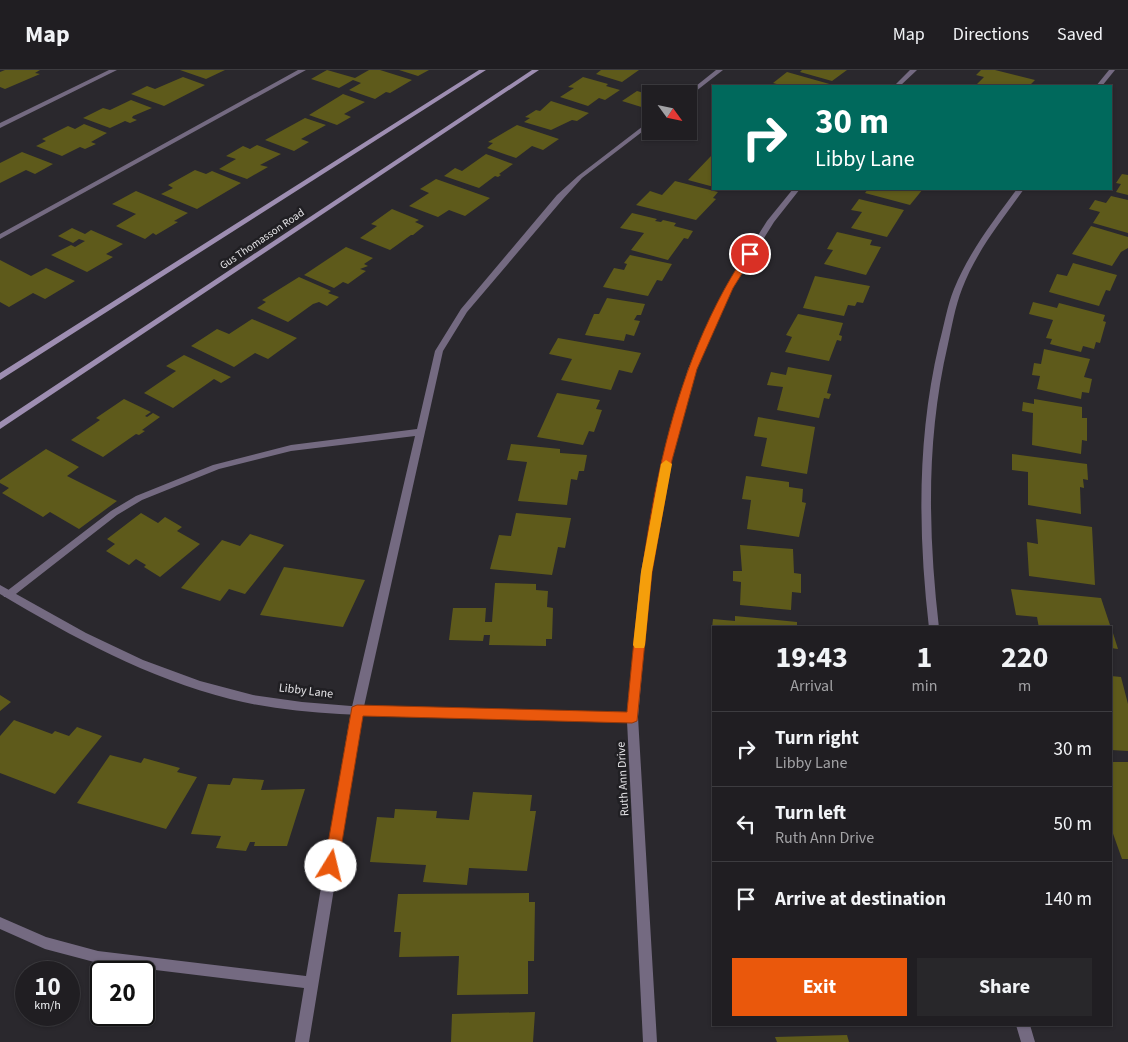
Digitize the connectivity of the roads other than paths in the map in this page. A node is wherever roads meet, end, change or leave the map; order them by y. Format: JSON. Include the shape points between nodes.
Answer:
{"nodes":[{"id":1,"x":114,"y":70,"type":"edge"},
{"id":2,"x":303,"y":70,"type":"edge"},
{"id":3,"x":484,"y":70,"type":"edge"},
{"id":4,"x":536,"y":70,"type":"edge"},
{"id":5,"x":720,"y":70,"type":"edge"},
{"id":6,"x":914,"y":70,"type":"edge"},
{"id":7,"x":1112,"y":70,"type":"edge"},
{"id":8,"x":898,"y":85,"type":"edge"},
{"id":9,"x":1100,"y":85,"type":"edge"},
{"id":10,"x":698,"y":87,"type":"edge"},
{"id":11,"x":0,"y":126,"type":"edge"},
{"id":12,"x":642,"y":129,"type":"edge"},
{"id":13,"x":795,"y":190,"type":"edge"},
{"id":14,"x":1019,"y":190,"type":"edge"},
{"id":15,"x":0,"y":237,"type":"edge"},
{"id":16,"x":0,"y":377,"type":"edge"},
{"id":17,"x":0,"y":426,"type":"edge"},
{"id":18,"x":420,"y":432,"type":"junction"},
{"id":19,"x":4,"y":591,"type":"edge"},
{"id":20,"x":934,"y":626,"type":"edge"},
{"id":21,"x":357,"y":710,"type":"junction"},
{"id":22,"x":632,"y":717,"type":"junction"},
{"id":23,"x":0,"y":922,"type":"edge"},
{"id":24,"x":312,"y":983,"type":"junction"},
{"id":25,"x":1023,"y":1026,"type":"edge"},
{"id":26,"x":302,"y":1042,"type":"edge"},
{"id":27,"x":650,"y":1042,"type":"edge"},
{"id":28,"x":1028,"y":1042,"type":"edge"}],
"edges":[{"from":1,"to":11,"type":"street"},
{"from":2,"to":15,"type":"street"},
{"from":3,"to":16,"type":"main road","name":"Gus Thomasson Road"},
{"from":4,"to":17,"type":"main road","name":"Gus Thomasson Road"},
{"from":5,"to":10,"type":"street"},
{"from":6,"to":8,"type":"street"},
{"from":7,"to":9,"type":"street"},
{"from":12,"to":18,"type":"street","via":[[580,177],[464,311],[439,351]]},
{"from":13,"to":22,"type":"street","name":"Ruth Ann Drive","via":[[771,221],[729,288],[692,369],[667,460],[646,572]]},
{"from":14,"to":20,"type":"street","via":[[977,250],[958,290],[936,370],[925,458],[927,572]]},
{"from":18,"to":19,"type":"street","via":[[291,448],[216,467],[139,498]]},
{"from":18,"to":21,"type":"street"},
{"from":19,"to":21,"type":"street","name":"Libby Lane","via":[[110,651],[164,673],[231,694],[299,706]]},
{"from":21,"to":22,"type":"street","name":"Libby Lane"},
{"from":21,"to":24,"type":"street"},
{"from":22,"to":27,"type":"street","name":"Ruth Ann Drive"},
{"from":23,"to":24,"type":"street","via":[[45,943],[98,957]]},
{"from":24,"to":26,"type":"street"},
{"from":25,"to":28,"type":"street"}]}
